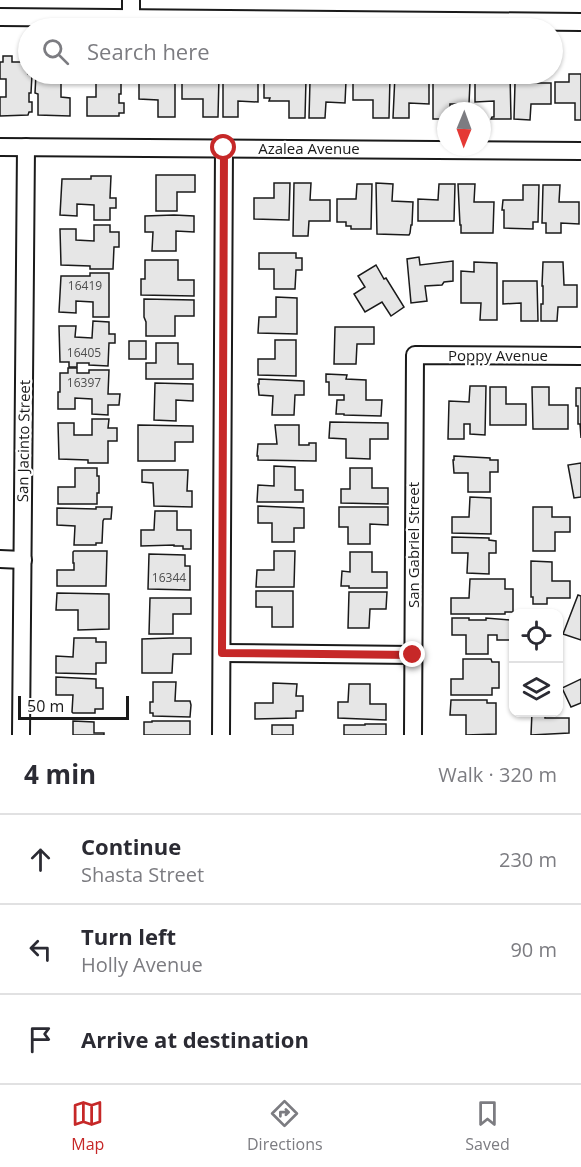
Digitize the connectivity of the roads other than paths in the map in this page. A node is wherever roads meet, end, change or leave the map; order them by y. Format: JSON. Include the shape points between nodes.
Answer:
{"nodes":[{"id":1,"x":131,"y":0,"type":"edge"},
{"id":2,"x":0,"y":17,"type":"edge"},
{"id":3,"x":131,"y":18,"type":"joint"},
{"id":4,"x":563,"y":22,"type":"edge"},
{"id":5,"x":581,"y":22,"type":"edge"},
{"id":6,"x":0,"y":147,"type":"edge"},
{"id":7,"x":26,"y":147,"type":"junction"},
{"id":8,"x":224,"y":148,"type":"junction"},
{"id":9,"x":581,"y":151,"type":"edge"},
{"id":10,"x":415,"y":355,"type":"joint"},
{"id":11,"x":581,"y":356,"type":"edge"},
{"id":12,"x":0,"y":559,"type":"edge"},
{"id":13,"x":22,"y":560,"type":"junction"},
{"id":14,"x":222,"y":653,"type":"junction"},
{"id":15,"x":413,"y":655,"type":"junction"},
{"id":16,"x":21,"y":735,"type":"edge"},
{"id":17,"x":221,"y":735,"type":"edge"},
{"id":18,"x":413,"y":735,"type":"edge"}],
"edges":[{"from":1,"to":3,"type":"street"},
{"from":2,"to":3,"type":"street"},
{"from":4,"to":5,"type":"street"},
{"from":6,"to":7,"type":"street","name":"Azalea Avenue"},
{"from":7,"to":8,"type":"street","name":"Azalea Avenue"},
{"from":7,"to":13,"type":"street","name":"San Jacinto Street"},
{"from":8,"to":9,"type":"street","name":"Azalea Avenue"},
{"from":8,"to":14,"type":"street"},
{"from":10,"to":11,"type":"street","name":"Poppy Avenue"},
{"from":10,"to":15,"type":"street","name":"San Gabriel Street"},
{"from":12,"to":13,"type":"street"},
{"from":13,"to":16,"type":"street","name":"San Jacinto Street"},
{"from":14,"to":15,"type":"street"},
{"from":14,"to":17,"type":"street"},
{"from":15,"to":18,"type":"street","name":"San Gabriel Street"}]}
